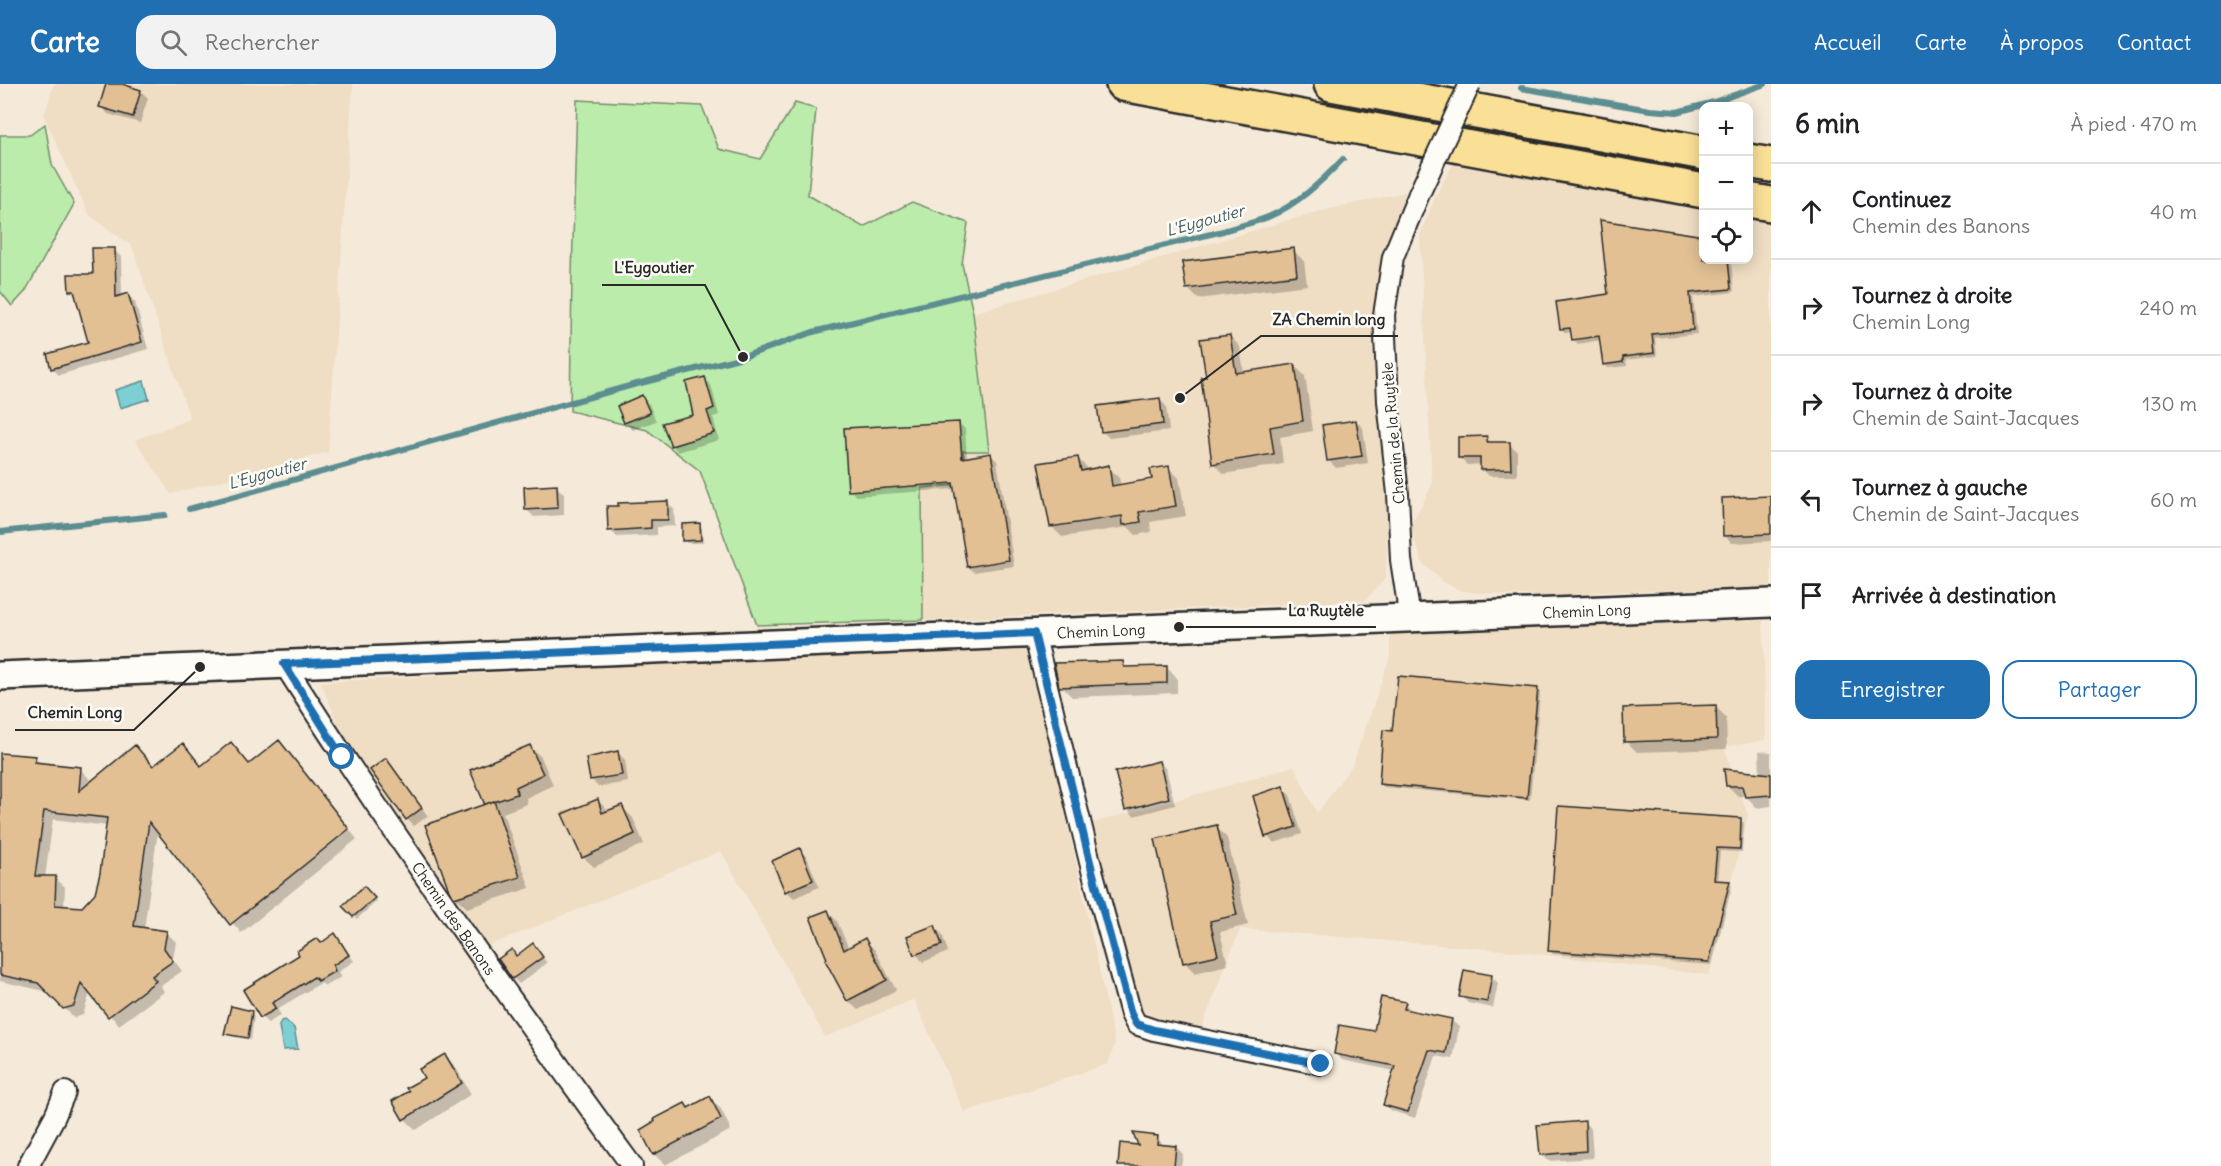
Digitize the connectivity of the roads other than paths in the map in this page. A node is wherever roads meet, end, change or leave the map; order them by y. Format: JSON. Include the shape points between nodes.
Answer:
{"nodes":[{"id":1,"x":1123,"y":84,"type":"edge"},
{"id":2,"x":1331,"y":84,"type":"edge"},
{"id":3,"x":1470,"y":84,"type":"edge"},
{"id":4,"x":1699,"y":152,"type":"edge"},
{"id":5,"x":1753,"y":162,"type":"edge"},
{"id":6,"x":1771,"y":165,"type":"edge"},
{"id":7,"x":1699,"y":190,"type":"edge"},
{"id":8,"x":1753,"y":201,"type":"edge"},
{"id":9,"x":1771,"y":204,"type":"edge"},
{"id":10,"x":1771,"y":603,"type":"edge"},
{"id":11,"x":1410,"y":618,"type":"junction"},
{"id":12,"x":1034,"y":633,"type":"junction"},
{"id":13,"x":284,"y":664,"type":"junction"},
{"id":14,"x":0,"y":676,"type":"edge"},
{"id":15,"x":1321,"y":1064,"type":"dead end"},
{"id":16,"x":65,"y":1092,"type":"dead end"},
{"id":17,"x":28,"y":1166,"type":"edge"},
{"id":18,"x":633,"y":1166,"type":"edge"}],
"edges":[{"from":1,"to":7,"type":"highway"},
{"from":2,"to":4,"type":"highway"},
{"from":3,"to":11,"type":"street","name":"Chemin de la Ruytèle","bridge":true,"via":[[1393,257],[1384,315],[1401,560]]},
{"from":5,"to":6,"type":"highway"},
{"from":8,"to":9,"type":"highway"},
{"from":10,"to":11,"type":"main road","name":"Chemin Long"},
{"from":11,"to":12,"type":"main road","name":"Chemin Long"},
{"from":12,"to":13,"type":"main road","name":"Chemin Long"},
{"from":12,"to":15,"type":"street","via":[[1092,870],[1136,1024]]},
{"from":13,"to":14,"type":"main road","name":"Chemin Long"},
{"from":13,"to":18,"type":"street","name":"Chemin des Banons","via":[[342,757],[504,992]]},
{"from":16,"to":17,"type":"street"}]}
